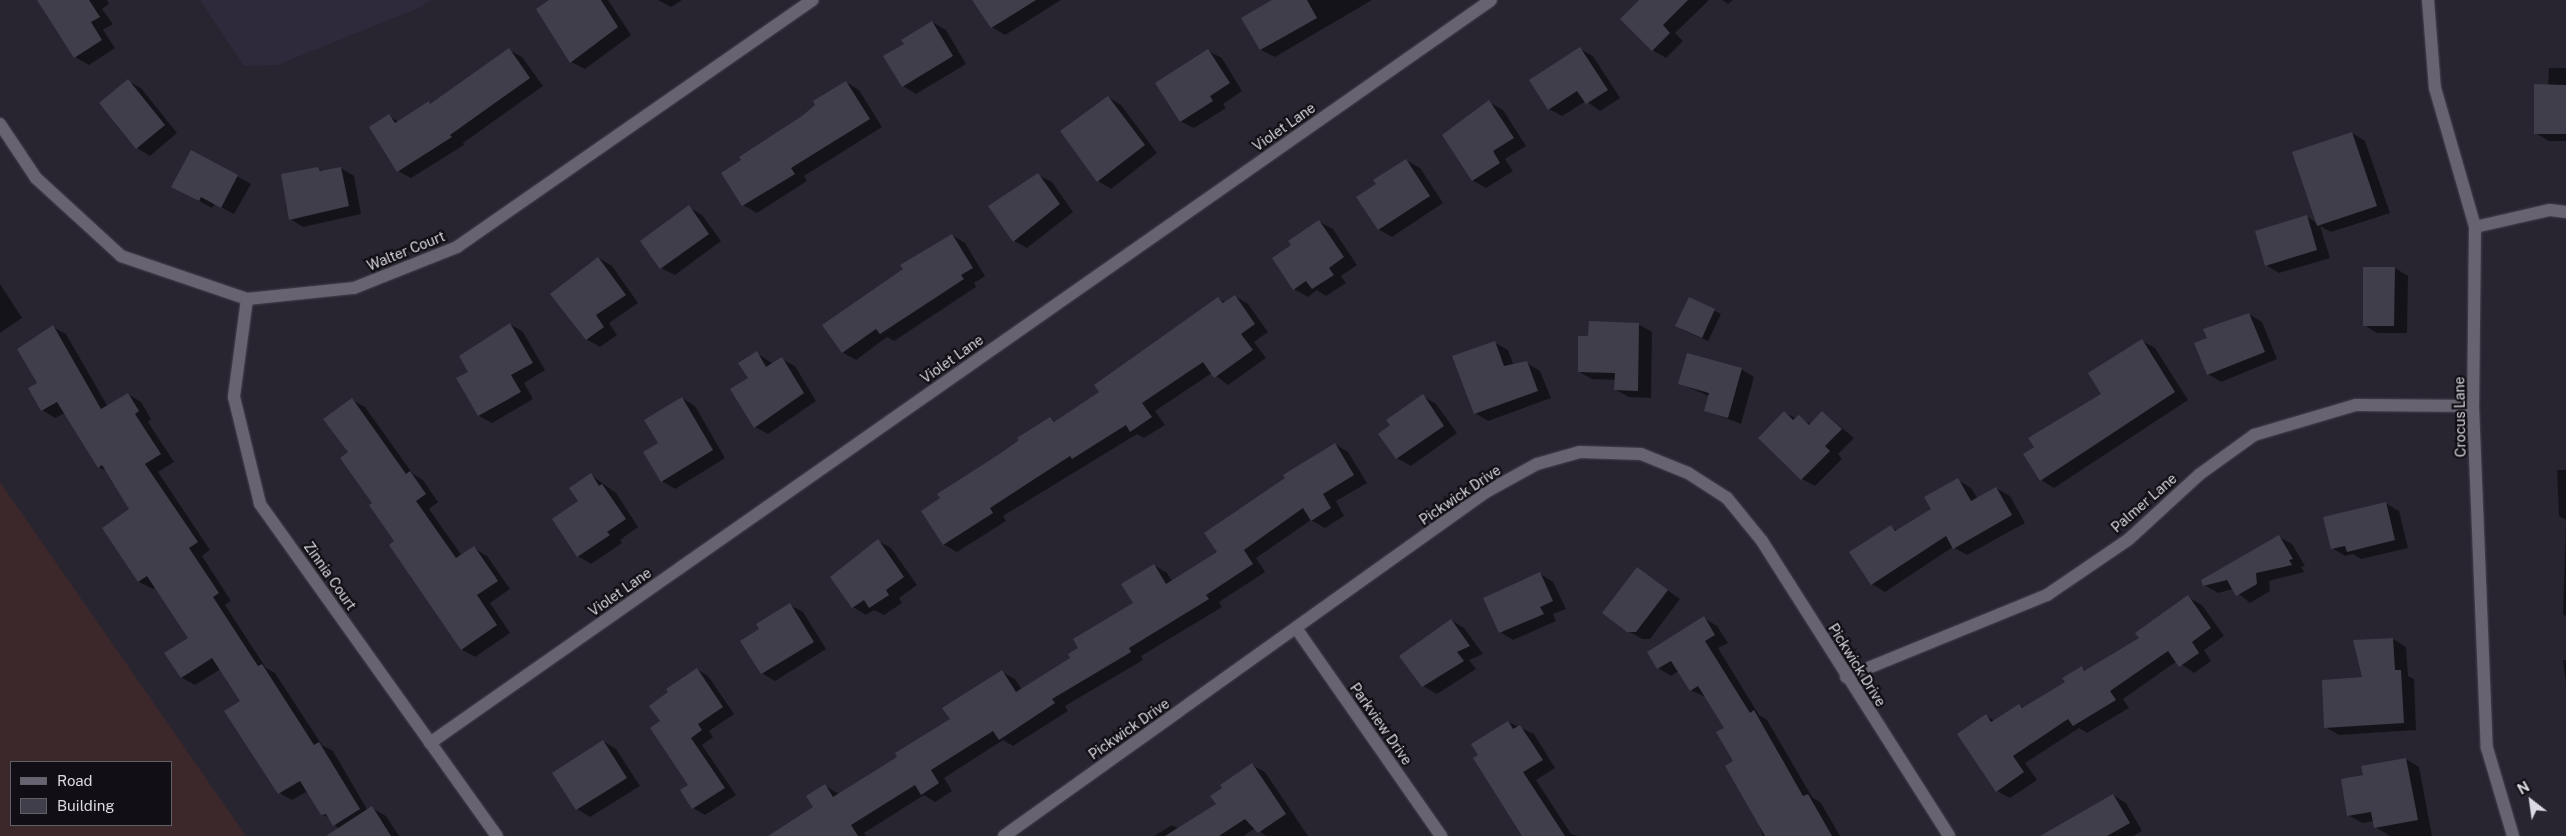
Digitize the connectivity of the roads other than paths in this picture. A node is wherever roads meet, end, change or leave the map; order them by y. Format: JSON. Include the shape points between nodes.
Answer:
{"nodes":[{"id":1,"x":813,"y":0,"type":"edge"},
{"id":2,"x":1491,"y":0,"type":"edge"},
{"id":3,"x":2428,"y":0,"type":"edge"},
{"id":4,"x":0,"y":124,"type":"edge"},
{"id":5,"x":2566,"y":212,"type":"edge"},
{"id":6,"x":2474,"y":227,"type":"junction"},
{"id":7,"x":247,"y":299,"type":"junction"},
{"id":8,"x":2473,"y":406,"type":"junction"},
{"id":9,"x":1296,"y":628,"type":"junction"},
{"id":10,"x":1846,"y":677,"type":"junction"},
{"id":11,"x":430,"y":743,"type":"junction"},
{"id":12,"x":497,"y":836,"type":"edge"},
{"id":13,"x":1004,"y":836,"type":"edge"},
{"id":14,"x":1441,"y":836,"type":"edge"},
{"id":15,"x":1949,"y":836,"type":"edge"},
{"id":16,"x":2513,"y":836,"type":"edge"}],
"edges":[{"from":1,"to":7,"type":"street","name":"Walter Court","via":[[457,247],[354,288]]},
{"from":2,"to":11,"type":"street","name":"Violet Lane"},
{"from":3,"to":6,"type":"street","name":"Crocus Lane","via":[[2435,88]]},
{"from":4,"to":7,"type":"street","name":"Walter Court","via":[[36,178],[121,256]]},
{"from":5,"to":6,"type":"street","via":[[2550,210]]},
{"from":6,"to":8,"type":"street","name":"Crocus Lane"},
{"from":7,"to":11,"type":"street","name":"Zinnia Court","via":[[234,396],[260,504]]},
{"from":8,"to":10,"type":"street","name":"Palmer Lane","via":[[2356,405],[2254,436],[2200,474],[2129,539],[2047,594]]},
{"from":8,"to":16,"type":"street","name":"Crocus Lane","via":[[2488,748]]},
{"from":9,"to":10,"type":"street","name":"Pickwick Drive","via":[[1486,492],[1537,464],[1580,452],[1641,454],[1688,473],[1727,498],[1762,541]]},
{"from":9,"to":13,"type":"street","name":"Pickwick Drive"},
{"from":9,"to":14,"type":"street","name":"Parkview Drive"},
{"from":10,"to":15,"type":"street","name":"Pickwick Drive"},
{"from":11,"to":12,"type":"street","name":"Zinnia Court"}]}
